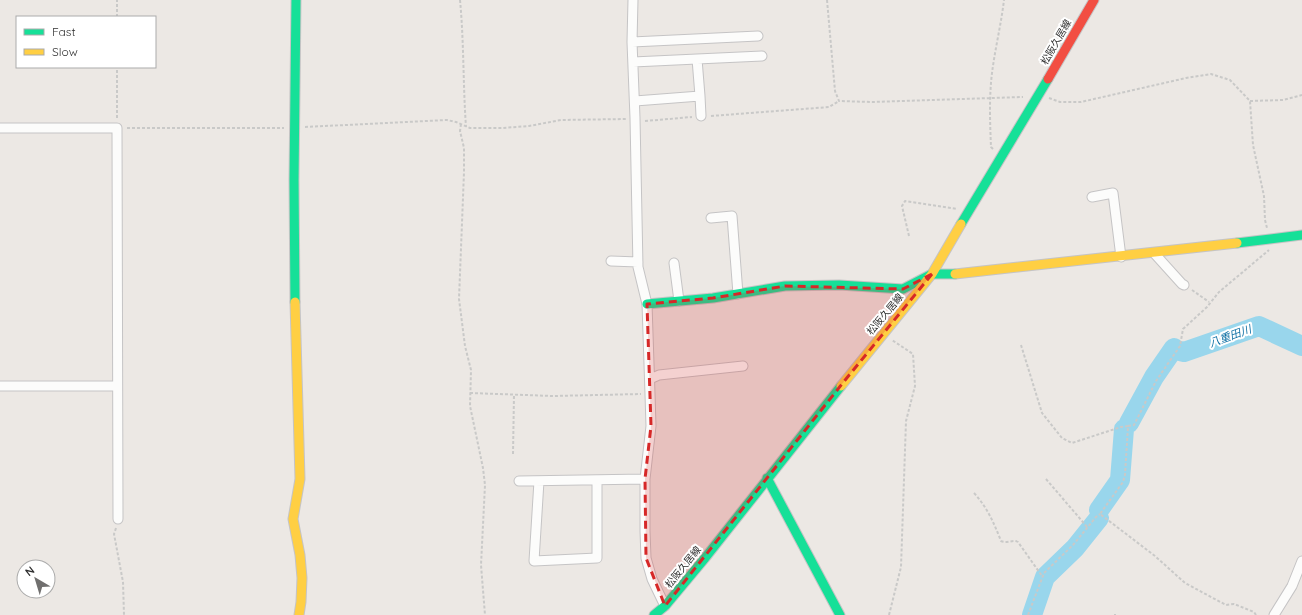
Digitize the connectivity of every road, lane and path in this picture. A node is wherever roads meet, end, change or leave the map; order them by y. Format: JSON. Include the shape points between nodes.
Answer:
{"nodes":[{"id":1,"x":117,"y":0,"type":"edge"},
{"id":2,"x":296,"y":0,"type":"edge"},
{"id":3,"x":460,"y":0,"type":"edge"},
{"id":4,"x":633,"y":0,"type":"edge"},
{"id":5,"x":827,"y":0,"type":"edge"},
{"id":6,"x":1004,"y":0,"type":"edge"},
{"id":7,"x":1094,"y":0,"type":"edge"},
{"id":8,"x":117,"y":16,"type":"edge"},
{"id":9,"x":758,"y":36,"type":"dead end"},
{"id":10,"x":632,"y":42,"type":"junction"},
{"id":11,"x":762,"y":56,"type":"dead end"},
{"id":12,"x":697,"y":59,"type":"junction"},
{"id":13,"x":633,"y":62,"type":"junction"},
{"id":14,"x":117,"y":68,"type":"edge"},
{"id":15,"x":1302,"y":95,"type":"edge"},
{"id":16,"x":700,"y":96,"type":"junction"},
{"id":17,"x":1037,"y":96,"type":"junction"},
{"id":18,"x":991,"y":97,"type":"junction"},
{"id":19,"x":839,"y":100,"type":"junction"},
{"id":20,"x":635,"y":101,"type":"junction"},
{"id":21,"x":1250,"y":101,"type":"junction"},
{"id":22,"x":701,"y":116,"type":"junction"},
{"id":23,"x":635,"y":118,"type":"junction"},
{"id":24,"x":461,"y":124,"type":"dead end"},
{"id":25,"x":0,"y":128,"type":"edge"},
{"id":26,"x":117,"y":128,"type":"junction"},
{"id":27,"x":1001,"y":159,"type":"junction"},
{"id":28,"x":1092,"y":197,"type":"dead end"},
{"id":29,"x":970,"y":211,"type":"junction"},
{"id":30,"x":711,"y":218,"type":"dead end"},
{"id":31,"x":1302,"y":235,"type":"edge"},
{"id":32,"x":908,"y":236,"type":"dead end"},
{"id":33,"x":1284,"y":237,"type":"junction"},
{"id":34,"x":1270,"y":239,"type":"junction"},
{"id":35,"x":1154,"y":254,"type":"junction"},
{"id":36,"x":1121,"y":257,"type":"junction"},
{"id":37,"x":611,"y":261,"type":"dead end"},
{"id":38,"x":638,"y":262,"type":"junction"},
{"id":39,"x":674,"y":263,"type":"dead end"},
{"id":40,"x":932,"y":274,"type":"junction"},
{"id":41,"x":1184,"y":285,"type":"joint"},
{"id":42,"x":738,"y":294,"type":"junction"},
{"id":43,"x":679,"y":301,"type":"junction"},
{"id":44,"x":1210,"y":302,"type":"junction"},
{"id":45,"x":647,"y":304,"type":"junction"},
{"id":46,"x":883,"y":333,"type":"junction"},
{"id":47,"x":1021,"y":345,"type":"dead end"},
{"id":48,"x":743,"y":366,"type":"dead end"},
{"id":49,"x":650,"y":379,"type":"junction"},
{"id":50,"x":0,"y":386,"type":"edge"},
{"id":51,"x":117,"y":386,"type":"junction"},
{"id":52,"x":470,"y":393,"type":"junction"},
{"id":53,"x":650,"y":394,"type":"junction"},
{"id":54,"x":514,"y":395,"type":"junction"},
{"id":55,"x":1128,"y":426,"type":"junction"},
{"id":56,"x":513,"y":454,"type":"dead end"},
{"id":57,"x":767,"y":478,"type":"junction"},
{"id":58,"x":645,"y":479,"type":"junction"},
{"id":59,"x":1046,"y":479,"type":"dead end"},
{"id":60,"x":597,"y":480,"type":"junction"},
{"id":61,"x":519,"y":481,"type":"dead end"},
{"id":62,"x":539,"y":481,"type":"junction"},
{"id":63,"x":974,"y":493,"type":"dead end"},
{"id":64,"x":1100,"y":514,"type":"junction"},
{"id":65,"x":118,"y":519,"type":"joint"},
{"id":66,"x":1088,"y":528,"type":"junction"},
{"id":67,"x":1302,"y":561,"type":"edge"},
{"id":68,"x":1042,"y":576,"type":"junction"},
{"id":69,"x":665,"y":606,"type":"junction"},
{"id":70,"x":124,"y":615,"type":"edge"},
{"id":71,"x":299,"y":615,"type":"edge"},
{"id":72,"x":485,"y":615,"type":"edge"},
{"id":73,"x":654,"y":615,"type":"edge"},
{"id":74,"x":840,"y":615,"type":"edge"},
{"id":75,"x":889,"y":615,"type":"edge"},
{"id":76,"x":1028,"y":615,"type":"edge"},
{"id":77,"x":1256,"y":615,"type":"edge"},
{"id":78,"x":1274,"y":615,"type":"edge"}],
"edges":[{"from":1,"to":8,"type":"path"},
{"from":2,"to":71,"type":"street","via":[[294,302],[300,479],[293,519],[302,569]]},
{"from":3,"to":23,"type":"path","via":[[466,127],[502,128],[561,120]]},
{"from":4,"to":10,"type":"street"},
{"from":5,"to":19,"type":"path","via":[[835,91]]},
{"from":6,"to":18,"type":"path","via":[[992,73]]},
{"from":7,"to":17,"type":"street","name":"松阪久居線"},
{"from":9,"to":10,"type":"street"},
{"from":10,"to":13,"type":"street"},
{"from":11,"to":12,"type":"street"},
{"from":12,"to":13,"type":"street"},
{"from":12,"to":16,"type":"street"},
{"from":13,"to":20,"type":"street"},
{"from":14,"to":26,"type":"path"},
{"from":15,"to":21,"type":"path","via":[[1283,100]]},
{"from":16,"to":20,"type":"street"},
{"from":16,"to":22,"type":"street"},
{"from":17,"to":18,"type":"path"},
{"from":17,"to":21,"type":"path","via":[[1060,102],[1081,102],[1211,74],[1230,80]]},
{"from":17,"to":27,"type":"street","name":"松阪久居線"},
{"from":18,"to":19,"type":"path","via":[[872,102]]},
{"from":18,"to":27,"type":"path","via":[[991,147]]},
{"from":19,"to":22,"type":"path","via":[[829,107]]},
{"from":20,"to":23,"type":"street"},
{"from":21,"to":34,"type":"path","via":[[1253,145]]},
{"from":22,"to":23,"type":"path","via":[[639,122]]},
{"from":23,"to":38,"type":"street"},
{"from":24,"to":52,"type":"path","via":[[464,172],[459,299],[464,346],[471,370]]},
{"from":25,"to":26,"type":"street"},
{"from":26,"to":51,"type":"street"},
{"from":27,"to":29,"type":"street","name":"松阪久居線"},
{"from":28,"to":36,"type":"street","via":[[1113,193]]},
{"from":29,"to":32,"type":"path","via":[[904,201],[902,206]]},
{"from":29,"to":40,"type":"street","name":"松阪久居線"},
{"from":30,"to":42,"type":"street","via":[[732,216]]},
{"from":31,"to":33,"type":"street"},
{"from":33,"to":34,"type":"street"},
{"from":33,"to":44,"type":"path"},
{"from":34,"to":35,"type":"street"},
{"from":35,"to":36,"type":"street"},
{"from":35,"to":41,"type":"street"},
{"from":36,"to":40,"type":"street","via":[[958,274]]},
{"from":37,"to":38,"type":"street"},
{"from":38,"to":45,"type":"street"},
{"from":39,"to":43,"type":"street"},
{"from":40,"to":42,"type":"street","via":[[903,289],[839,285],[785,286]]},
{"from":40,"to":46,"type":"street","name":"松阪久居線"},
{"from":41,"to":44,"type":"path"},
{"from":42,"to":43,"type":"street"},
{"from":43,"to":45,"type":"street"},
{"from":44,"to":55,"type":"path","via":[[1183,330],[1180,346],[1156,381],[1134,425]]},
{"from":45,"to":49,"type":"street"},
{"from":46,"to":57,"type":"street","name":"松阪久居線"},
{"from":46,"to":75,"type":"path","via":[[913,354],[915,386],[906,421],[901,568]]},
{"from":47,"to":55,"type":"path","via":[[1042,413],[1062,438],[1072,442]]},
{"from":48,"to":49,"type":"street","via":[[659,375]]},
{"from":49,"to":53,"type":"street"},
{"from":50,"to":51,"type":"street"},
{"from":51,"to":65,"type":"street"},
{"from":52,"to":54,"type":"path"},
{"from":52,"to":72,"type":"path","via":[[470,406],[485,485],[481,566]]},
{"from":53,"to":54,"type":"path"},
{"from":53,"to":58,"type":"street","via":[[651,426]]},
{"from":54,"to":56,"type":"path"},
{"from":55,"to":64,"type":"path","via":[[1123,482]]},
{"from":57,"to":69,"type":"street","name":"松阪久居線"},
{"from":57,"to":74,"type":"street"},
{"from":58,"to":60,"type":"street"},
{"from":58,"to":69,"type":"street","via":[[646,558],[652,579]]},
{"from":59,"to":66,"type":"path"},
{"from":60,"to":62,"type":"street"},
{"from":60,"to":62,"type":"street","via":[[597,558],[534,561]]},
{"from":61,"to":62,"type":"street"},
{"from":63,"to":68,"type":"path","via":[[989,513],[1001,541],[1018,542]]},
{"from":64,"to":66,"type":"path"},
{"from":64,"to":77,"type":"path","via":[[1155,556],[1185,583],[1226,605],[1234,604]]},
{"from":65,"to":70,"type":"path","via":[[114,534],[123,582]]},
{"from":66,"to":68,"type":"path"},
{"from":67,"to":78,"type":"street","via":[[1292,586]]},
{"from":68,"to":76,"type":"path"},
{"from":69,"to":73,"type":"street","name":"松阪久居線"}]}
